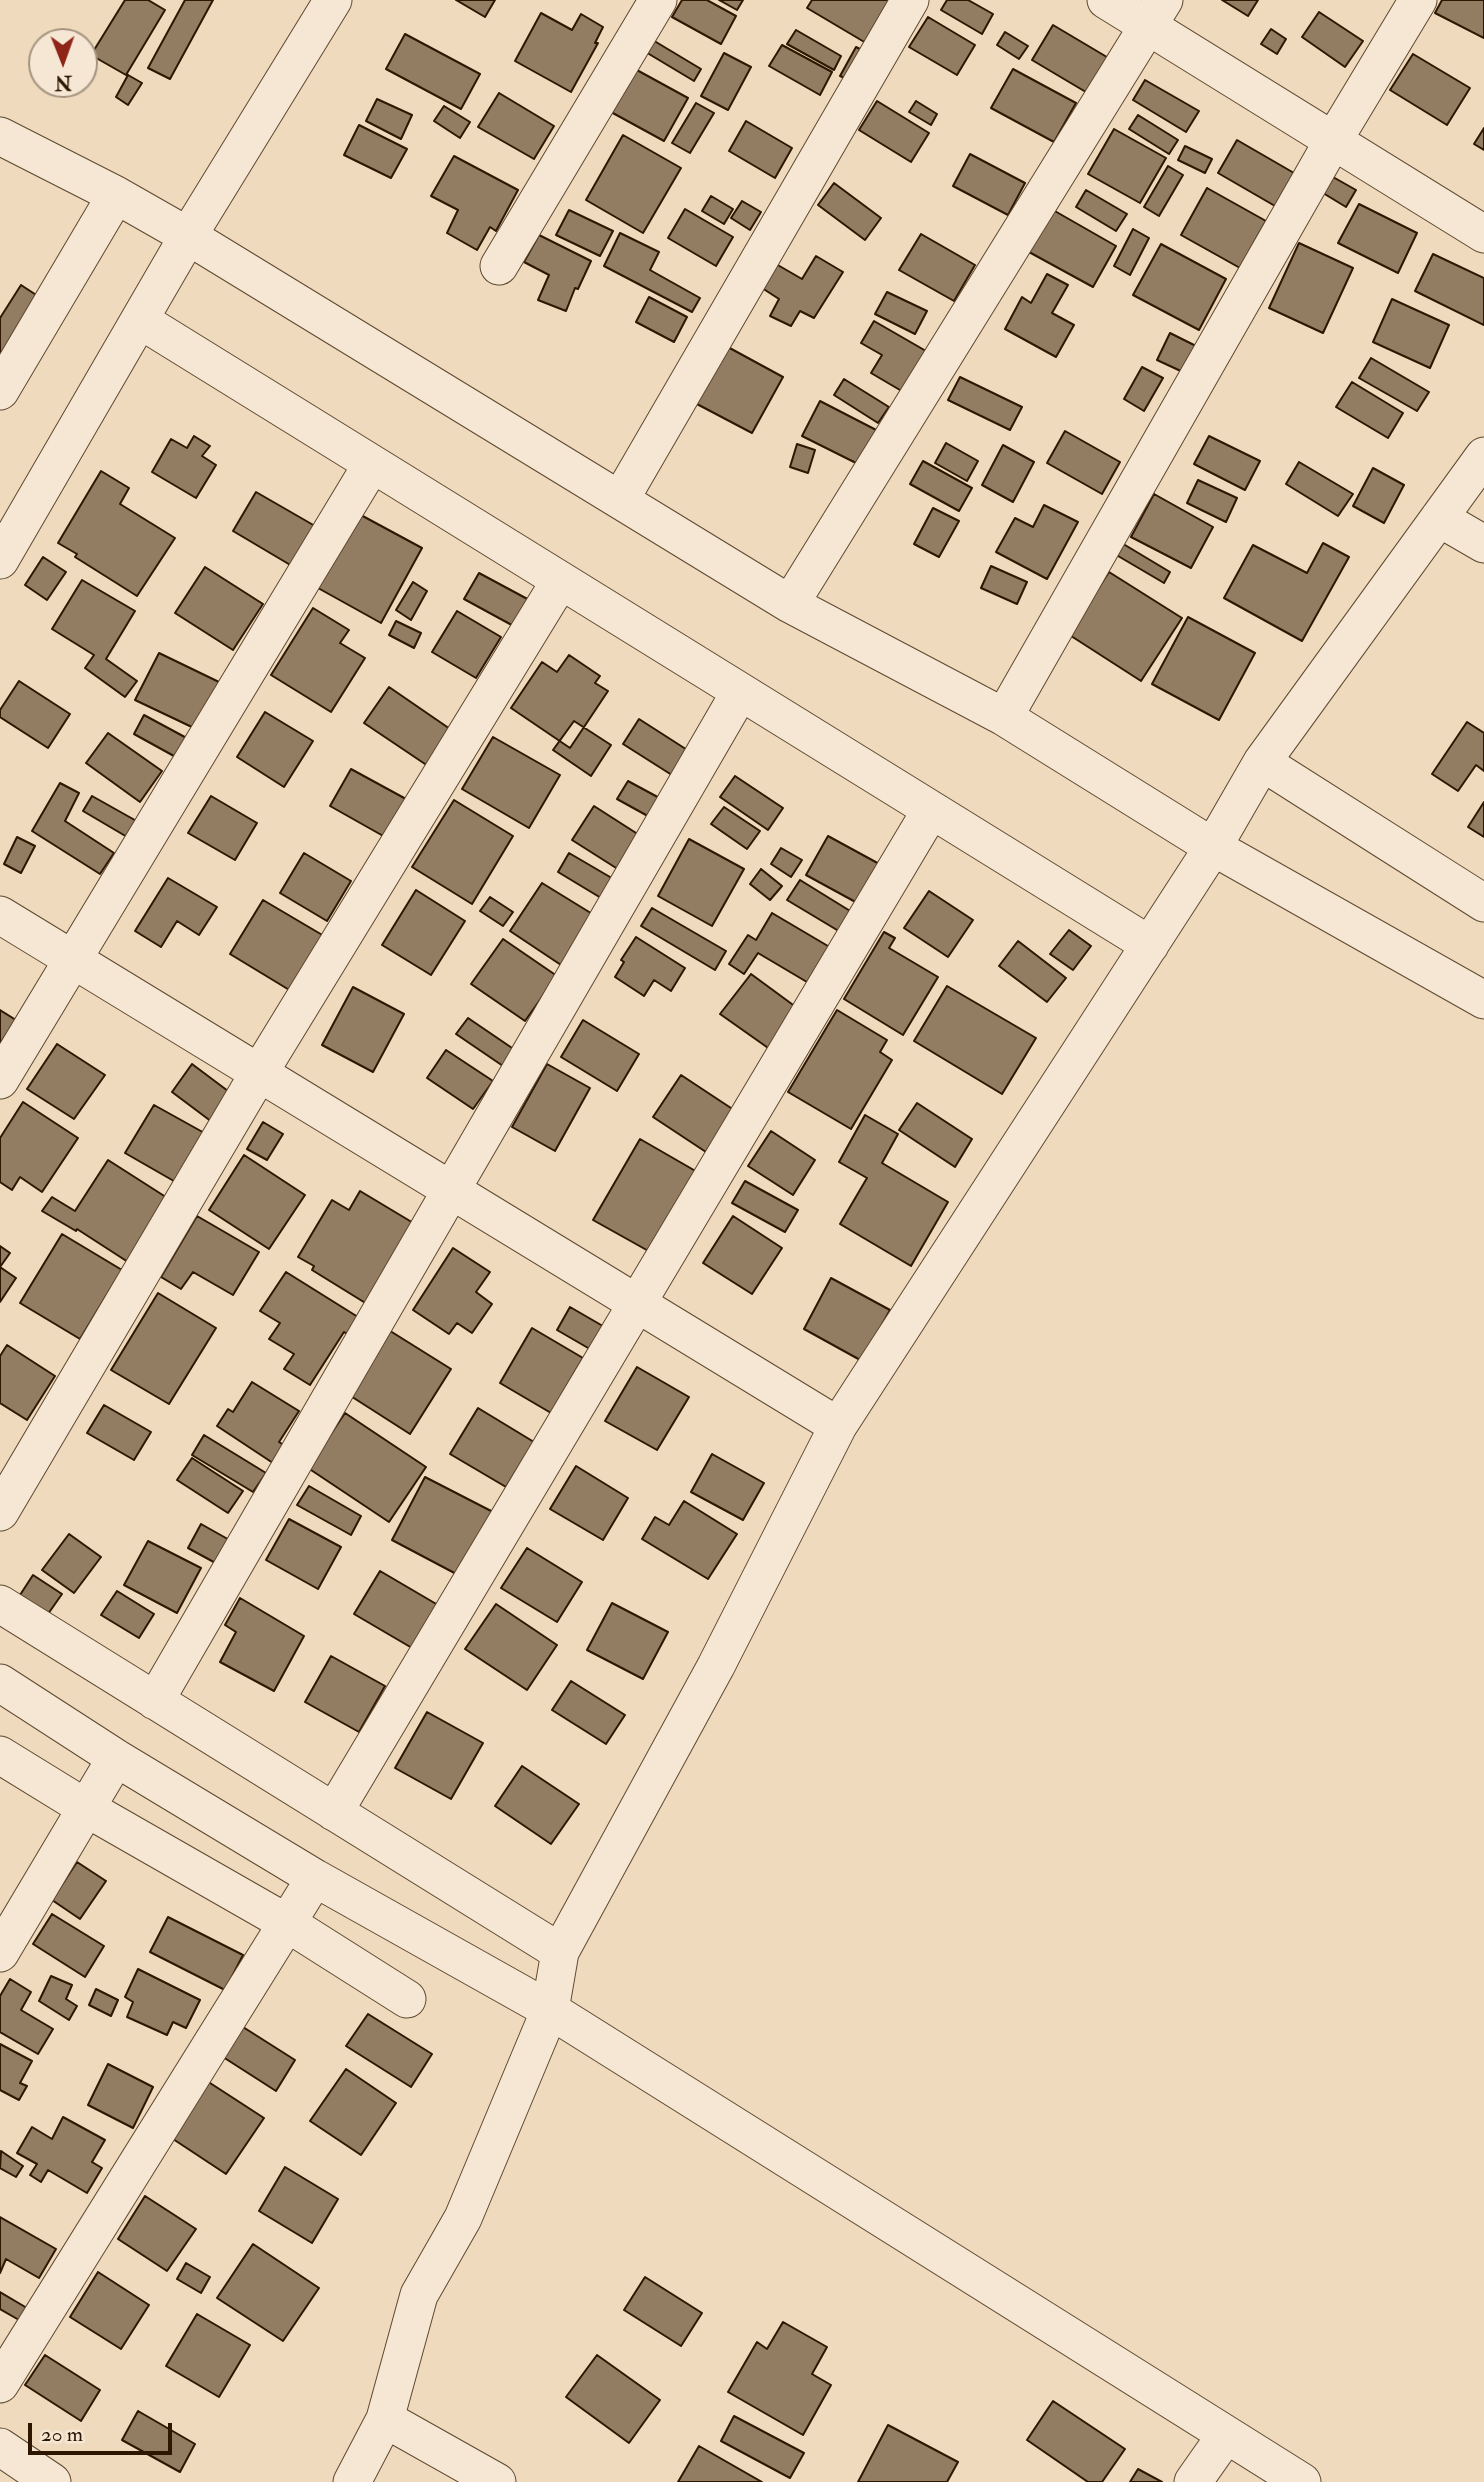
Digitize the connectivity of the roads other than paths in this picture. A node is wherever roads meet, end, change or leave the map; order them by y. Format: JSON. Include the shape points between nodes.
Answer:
{"nodes":[{"id":1,"x":332,"y":0,"type":"edge"},
{"id":2,"x":658,"y":0,"type":"edge"},
{"id":3,"x":909,"y":0,"type":"edge"},
{"id":4,"x":1106,"y":0,"type":"edge"},
{"id":5,"x":1418,"y":0,"type":"edge"},
{"id":6,"x":1156,"y":13,"type":"edge"},
{"id":7,"x":0,"y":136,"type":"edge"},
{"id":8,"x":1333,"y":141,"type":"junction"},
{"id":9,"x":116,"y":195,"type":"junction"},
{"id":10,"x":1484,"y":234,"type":"edge"},
{"id":11,"x":188,"y":236,"type":"junction"},
{"id":12,"x":499,"y":266,"type":"dead end"},
{"id":13,"x":140,"y":320,"type":"junction"},
{"id":14,"x":0,"y":391,"type":"edge"},
{"id":15,"x":1484,"y":456,"type":"edge"},
{"id":16,"x":372,"y":464,"type":"junction"},
{"id":17,"x":620,"y":500,"type":"junction"},
{"id":18,"x":1440,"y":518,"type":"junction"},
{"id":19,"x":1484,"y":544,"type":"edge"},
{"id":20,"x":0,"y":560,"type":"edge"},
{"id":21,"x":560,"y":581,"type":"junction"},
{"id":22,"x":790,"y":604,"type":"junction"},
{"id":23,"x":740,"y":692,"type":"junction"},
{"id":24,"x":1004,"y":717,"type":"junction"},
{"id":25,"x":1262,"y":762,"type":"junction"},
{"id":26,"x":931,"y":810,"type":"junction"},
{"id":27,"x":1213,"y":847,"type":"junction"},
{"id":28,"x":1484,"y":903,"type":"edge"},
{"id":29,"x":0,"y":915,"type":"edge"},
{"id":30,"x":1150,"y":945,"type":"junction"},
{"id":31,"x":73,"y":960,"type":"junction"},
{"id":32,"x":1484,"y":1000,"type":"edge"},
{"id":33,"x":259,"y":1073,"type":"junction"},
{"id":34,"x":0,"y":1080,"type":"edge"},
{"id":35,"x":450,"y":1189,"type":"junction"},
{"id":36,"x":636,"y":1302,"type":"junction"},
{"id":37,"x":838,"y":1426,"type":"junction"},
{"id":38,"x":0,"y":1512,"type":"edge"},
{"id":39,"x":0,"y":1604,"type":"edge"},
{"id":40,"x":0,"y":1683,"type":"edge"},
{"id":41,"x":155,"y":1701,"type":"junction"},
{"id":42,"x":0,"y":1755,"type":"edge"},
{"id":43,"x":116,"y":1758,"type":"junction"},
{"id":44,"x":86,"y":1808,"type":"junction"},
{"id":45,"x":334,"y":1812,"type":"junction"},
{"id":46,"x":315,"y":1878,"type":"junction"},
{"id":47,"x":287,"y":1923,"type":"junction"},
{"id":48,"x":560,"y":1952,"type":"junction"},
{"id":49,"x":0,"y":1953,"type":"edge"},
{"id":50,"x":407,"y":1999,"type":"dead end"},
{"id":51,"x":550,"y":2010,"type":"junction"},
{"id":52,"x":0,"y":2384,"type":"edge"},
{"id":53,"x":385,"y":2419,"type":"junction"},
{"id":54,"x":1226,"y":2435,"type":"junction"},
{"id":55,"x":0,"y":2447,"type":"edge"},
{"id":56,"x":52,"y":2482,"type":"edge"},
{"id":57,"x":352,"y":2482,"type":"edge"},
{"id":58,"x":497,"y":2482,"type":"edge"},
{"id":59,"x":1193,"y":2482,"type":"edge"},
{"id":60,"x":1303,"y":2482,"type":"edge"}],
"edges":[{"from":1,"to":11,"type":"street"},
{"from":2,"to":12,"type":"street"},
{"from":3,"to":17,"type":"street"},
{"from":4,"to":6,"type":"street"},
{"from":5,"to":8,"type":"street"},
{"from":6,"to":8,"type":"street"},
{"from":6,"to":22,"type":"street"},
{"from":7,"to":9,"type":"street"},
{"from":8,"to":10,"type":"street"},
{"from":8,"to":24,"type":"street"},
{"from":9,"to":11,"type":"street"},
{"from":9,"to":14,"type":"street"},
{"from":11,"to":13,"type":"street"},
{"from":11,"to":17,"type":"street"},
{"from":13,"to":16,"type":"street"},
{"from":13,"to":20,"type":"street"},
{"from":15,"to":18,"type":"street"},
{"from":16,"to":21,"type":"street"},
{"from":16,"to":31,"type":"street"},
{"from":17,"to":22,"type":"street"},
{"from":18,"to":19,"type":"street"},
{"from":18,"to":25,"type":"street"},
{"from":21,"to":23,"type":"street"},
{"from":21,"to":33,"type":"street"},
{"from":22,"to":24,"type":"street"},
{"from":23,"to":26,"type":"street"},
{"from":23,"to":35,"type":"street"},
{"from":24,"to":27,"type":"street"},
{"from":25,"to":27,"type":"street"},
{"from":25,"to":28,"type":"street"},
{"from":26,"to":30,"type":"street"},
{"from":26,"to":36,"type":"street"},
{"from":27,"to":30,"type":"street"},
{"from":27,"to":32,"type":"street"},
{"from":29,"to":31,"type":"street"},
{"from":30,"to":37,"type":"street"},
{"from":31,"to":33,"type":"street"},
{"from":31,"to":34,"type":"street"},
{"from":33,"to":35,"type":"street"},
{"from":33,"to":38,"type":"street"},
{"from":35,"to":36,"type":"street"},
{"from":35,"to":41,"type":"street"},
{"from":36,"to":37,"type":"street"},
{"from":36,"to":45,"type":"street"},
{"from":37,"to":48,"type":"street","via":[[716,1666]]},
{"from":39,"to":41,"type":"street"},
{"from":40,"to":43,"type":"street"},
{"from":41,"to":45,"type":"street"},
{"from":42,"to":44,"type":"street"},
{"from":43,"to":44,"type":"street"},
{"from":43,"to":46,"type":"street"},
{"from":44,"to":47,"type":"street"},
{"from":44,"to":49,"type":"street"},
{"from":45,"to":48,"type":"street"},
{"from":46,"to":47,"type":"street"},
{"from":46,"to":51,"type":"street"},
{"from":47,"to":50,"type":"street"},
{"from":47,"to":52,"type":"street"},
{"from":48,"to":51,"type":"street"},
{"from":51,"to":53,"type":"street","via":[[463,2218],[419,2295]]},
{"from":51,"to":54,"type":"street"},
{"from":53,"to":57,"type":"street"},
{"from":53,"to":58,"type":"street"},
{"from":54,"to":59,"type":"street"},
{"from":54,"to":60,"type":"street"},
{"from":55,"to":56,"type":"street"}]}
